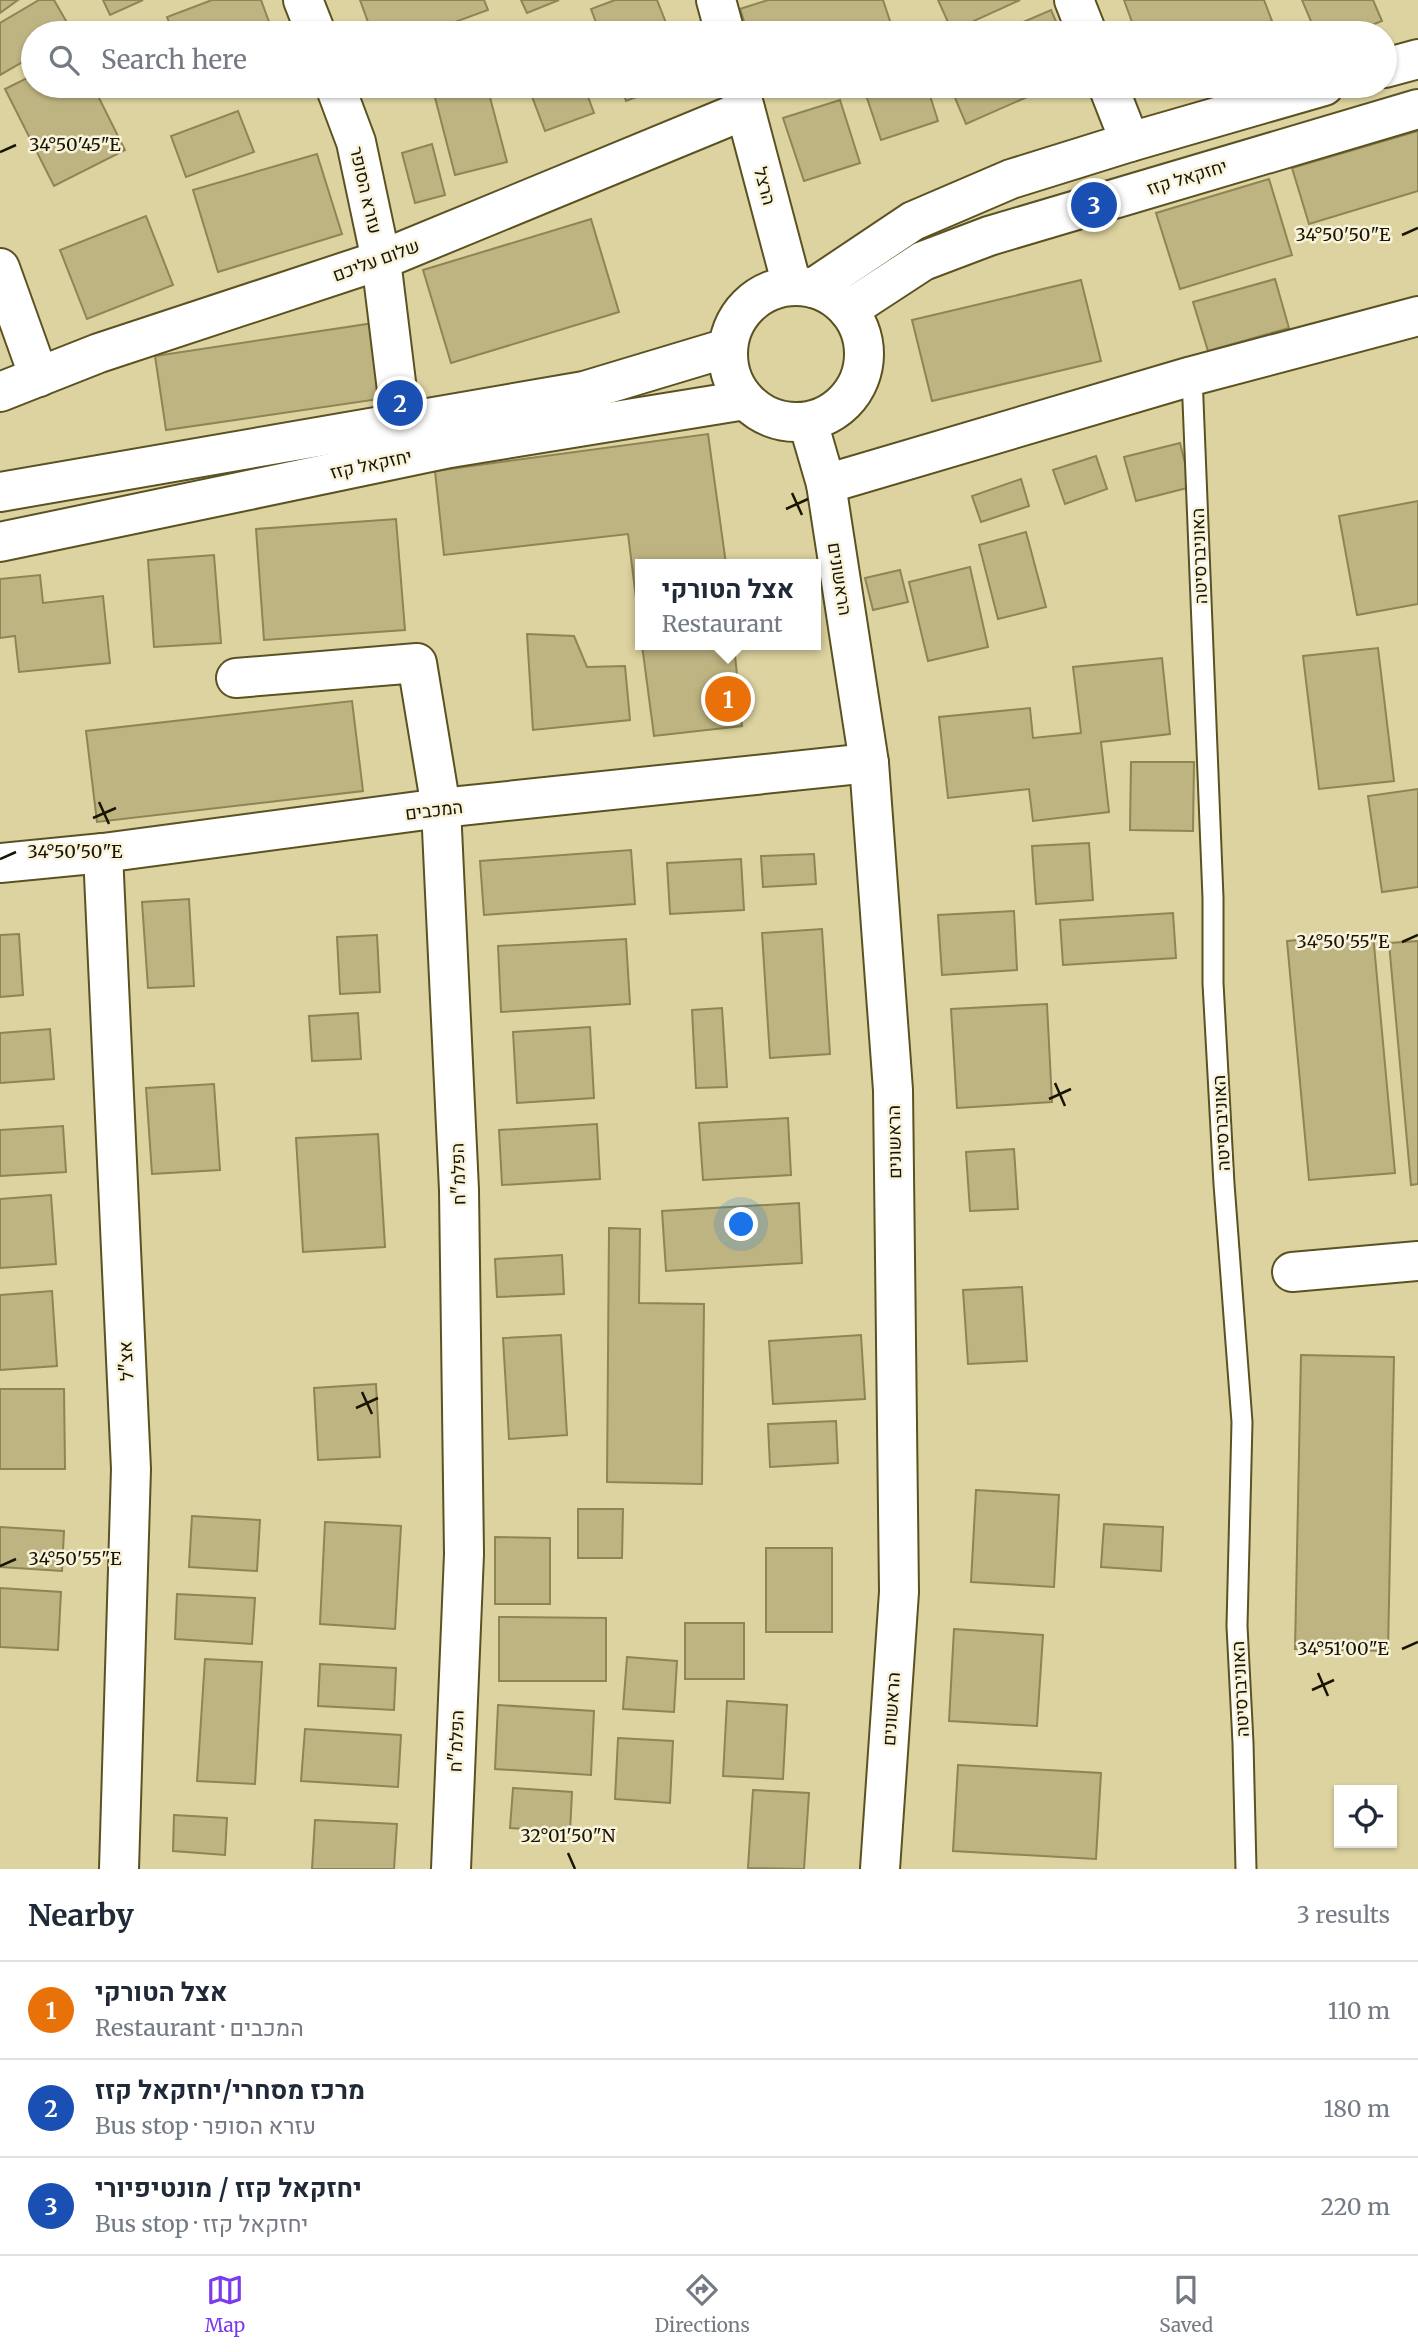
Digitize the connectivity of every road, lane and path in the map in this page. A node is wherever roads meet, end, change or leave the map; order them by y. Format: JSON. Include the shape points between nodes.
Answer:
{"nodes":[{"id":1,"x":303,"y":0,"type":"edge"},
{"id":2,"x":716,"y":0,"type":"edge"},
{"id":3,"x":1074,"y":0,"type":"edge"},
{"id":4,"x":311,"y":21,"type":"edge"},
{"id":5,"x":722,"y":21,"type":"edge"},
{"id":6,"x":1082,"y":21,"type":"edge"},
{"id":7,"x":1418,"y":59,"type":"edge"},
{"id":8,"x":1397,"y":65,"type":"edge"},
{"id":9,"x":340,"y":98,"type":"edge"},
{"id":10,"x":742,"y":98,"type":"edge"},
{"id":11,"x":1113,"y":98,"type":"edge"},
{"id":12,"x":1282,"y":98,"type":"edge"},
{"id":13,"x":1418,"y":109,"type":"edge"},
{"id":14,"x":1130,"y":142,"type":"junction"},
{"id":15,"x":381,"y":260,"type":"junction"},
{"id":16,"x":0,"y":268,"type":"edge"},
{"id":17,"x":802,"y":287,"type":"junction"},
{"id":18,"x":848,"y":310,"type":"junction"},
{"id":19,"x":1418,"y":316,"type":"edge"},
{"id":20,"x":727,"y":348,"type":"junction"},
{"id":21,"x":1192,"y":376,"type":"junction"},
{"id":22,"x":39,"y":377,"type":"junction"},
{"id":23,"x":0,"y":392,"type":"edge"},
{"id":24,"x":745,"y":400,"type":"junction"},
{"id":25,"x":401,"y":422,"type":"junction"},
{"id":26,"x":808,"y":422,"type":"junction"},
{"id":27,"x":826,"y":484,"type":"junction"},
{"id":28,"x":0,"y":492,"type":"edge"},
{"id":29,"x":0,"y":542,"type":"edge"},
{"id":30,"x":236,"y":678,"type":"dead end"},
{"id":31,"x":869,"y":763,"type":"junction"},
{"id":32,"x":441,"y":808,"type":"junction"},
{"id":33,"x":103,"y":853,"type":"junction"},
{"id":34,"x":0,"y":863,"type":"edge"},
{"id":35,"x":1418,"y":1261,"type":"edge"},
{"id":36,"x":1292,"y":1272,"type":"dead end"},
{"id":37,"x":119,"y":1869,"type":"edge"},
{"id":38,"x":451,"y":1869,"type":"edge"},
{"id":39,"x":880,"y":1869,"type":"edge"},
{"id":40,"x":1246,"y":1869,"type":"edge"}],
"edges":[{"from":1,"to":4,"type":"street"},
{"from":2,"to":5,"type":"street"},
{"from":3,"to":6,"type":"street"},
{"from":7,"to":8,"type":"street"},
{"from":9,"to":15,"type":"street","name":"עזרא הסופר","via":[[356,142]]},
{"from":10,"to":15,"type":"street","name":"שלום עליכם"},
{"from":10,"to":17,"type":"street","name":"הרצל"},
{"from":11,"to":14,"type":"street"},
{"from":12,"to":14,"type":"street"},
{"from":13,"to":18,"type":"street","name":"יחזקאל קזז","via":[[989,236],[923,261]]},
{"from":14,"to":17,"type":"street","via":[[1011,179],[913,220]]},
{"from":15,"to":22,"type":"street","name":"שלום עליכם"},
{"from":15,"to":25,"type":"street","name":"עזרא הסופר"},
{"from":16,"to":22,"type":"street"},
{"from":17,"to":18,"type":"street","via":[[832,296]]},
{"from":17,"to":20,"type":"street","via":[[772,290],[756,299],[741,312]]},
{"from":18,"to":26,"type":"street","via":[[860,331],[864,354],[860,377],[848,398],[831,413]]},
{"from":19,"to":21,"type":"street"},
{"from":20,"to":24,"type":"street","via":[[729,367]]},
{"from":20,"to":25,"type":"street","name":"יחזקאל קזז","via":[[584,391]]},
{"from":21,"to":27,"type":"street"},
{"from":21,"to":40,"type":"lane","name":"האוניברסיטה","via":[[1213,983],[1242,1422],[1237,1626]]},
{"from":22,"to":23,"type":"street","name":"שלום עליכם"},
{"from":24,"to":26,"type":"street","via":[[785,422]]},
{"from":24,"to":29,"type":"street","name":"יחזקאל קזז","via":[[450,448]]},
{"from":25,"to":28,"type":"street","name":"יחזקאל קזז"},
{"from":26,"to":27,"type":"street","name":"הראשונים"},
{"from":27,"to":31,"type":"street","name":"הראשונים"},
{"from":30,"to":32,"type":"street","name":"הפלמ\"ח","via":[[416,663]]},
{"from":31,"to":32,"type":"street","name":"המכבים"},
{"from":31,"to":39,"type":"street","name":"הראשונים","via":[[893,1090],[899,1592]]},
{"from":32,"to":33,"type":"street","name":"המכבים"},
{"from":32,"to":38,"type":"street","name":"הפלמ\"ח","via":[[459,1190],[464,1553]]},
{"from":33,"to":34,"type":"street","name":"המכבים"},
{"from":33,"to":37,"type":"street","name":"אצ\"ל","via":[[131,1469]]},
{"from":35,"to":36,"type":"street"}]}
